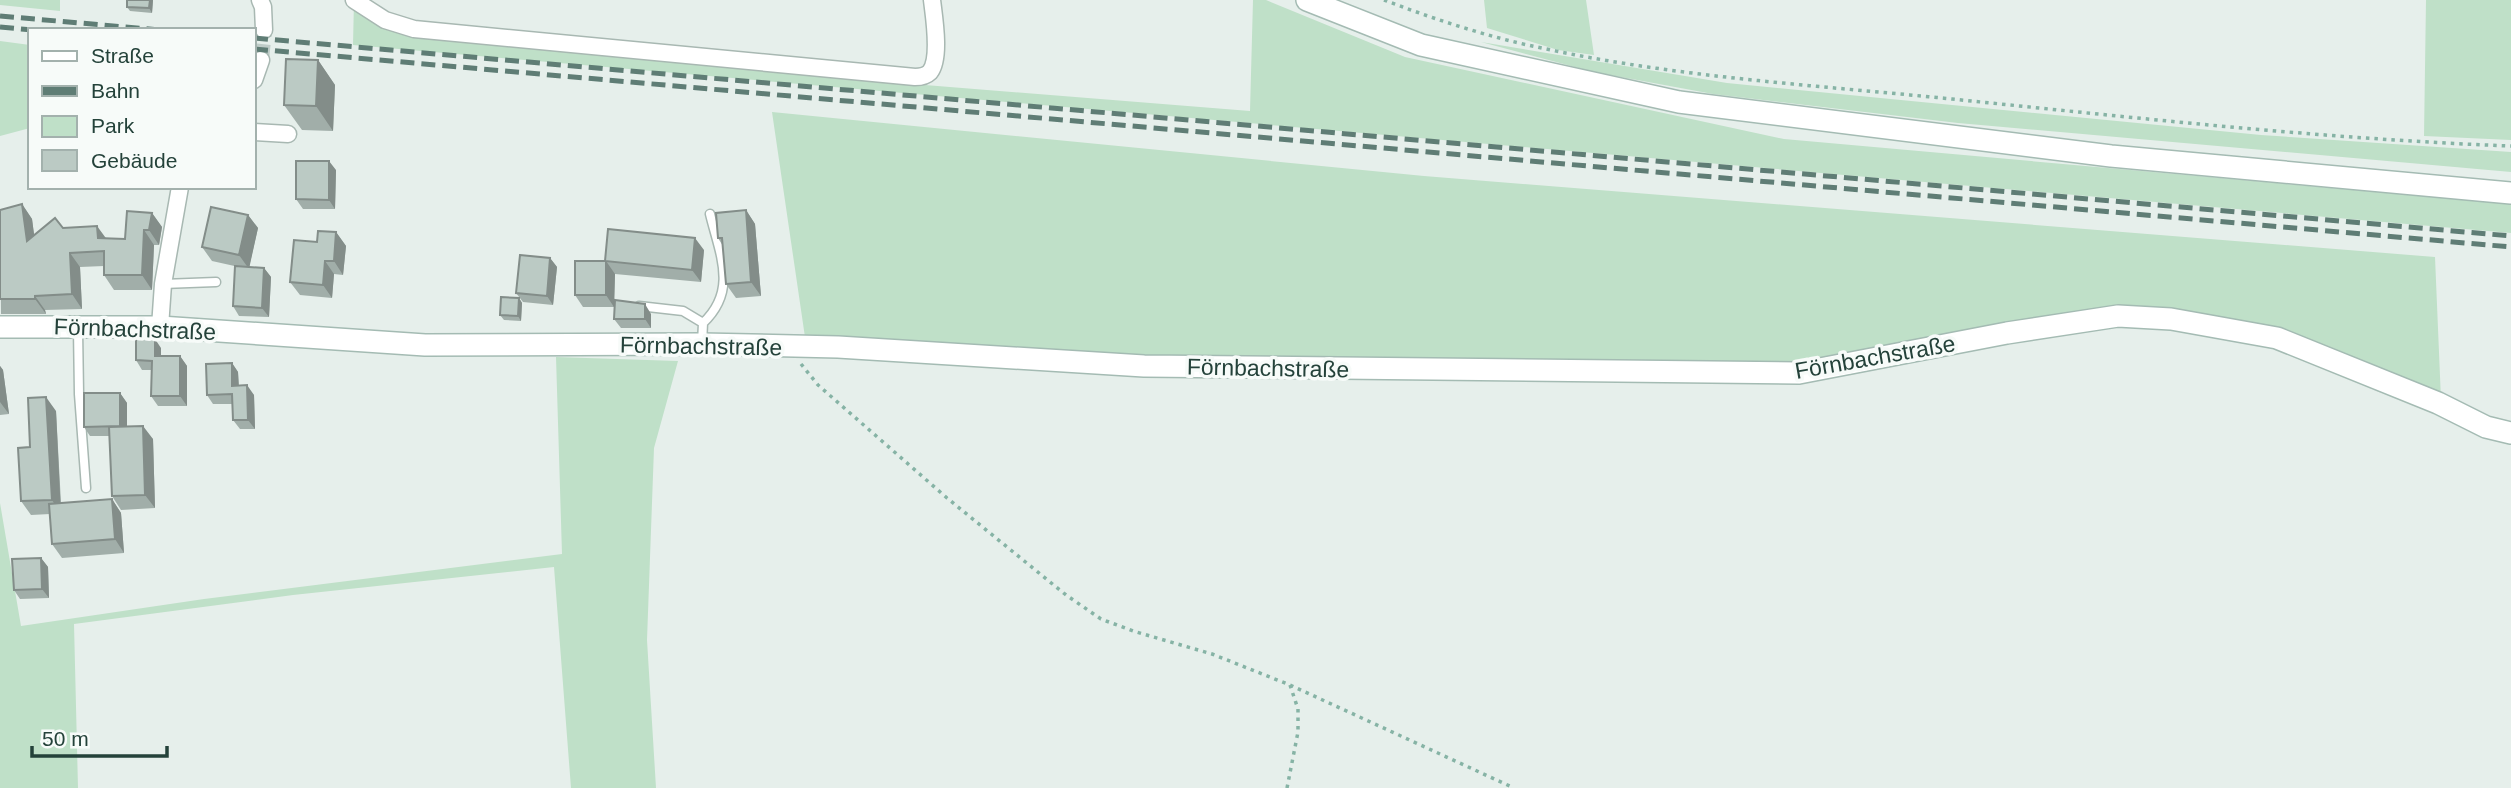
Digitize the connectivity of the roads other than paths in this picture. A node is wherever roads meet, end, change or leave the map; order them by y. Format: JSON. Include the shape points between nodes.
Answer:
{"nodes":[{"id":1,"x":260,"y":0,"type":"edge"},
{"id":2,"x":354,"y":0,"type":"edge"},
{"id":3,"x":932,"y":0,"type":"edge"},
{"id":4,"x":1307,"y":0,"type":"edge"},
{"id":5,"x":264,"y":30,"type":"tunnel mouth"},
{"id":6,"x":261,"y":60,"type":"dead end"},
{"id":7,"x":256,"y":74,"type":"edge"},
{"id":8,"x":256,"y":132,"type":"edge"},
{"id":9,"x":288,"y":135,"type":"dead end"},
{"id":10,"x":180,"y":189,"type":"edge"},
{"id":11,"x":2511,"y":193,"type":"edge"},
{"id":12,"x":710,"y":214,"type":"dead end"},
{"id":13,"x":216,"y":282,"type":"dead end"},
{"id":14,"x":163,"y":284,"type":"junction"},
{"id":15,"x":634,"y":305,"type":"edge"},
{"id":16,"x":78,"y":326,"type":"junction"},
{"id":17,"x":0,"y":327,"type":"edge"},
{"id":18,"x":160,"y":327,"type":"junction"},
{"id":19,"x":703,"y":334,"type":"junction"},
{"id":20,"x":2511,"y":433,"type":"edge"},
{"id":21,"x":86,"y":488,"type":"dead end"}],
"edges":[{"from":1,"to":5,"type":"street"},
{"from":2,"to":3,"type":"street","via":[[385,20],[414,29],[915,77],[925,76],[934,63]]},
{"from":4,"to":11,"type":"street","via":[[1421,45],[1679,102],[2111,156]]},
{"from":6,"to":7,"type":"street"},
{"from":8,"to":9,"type":"street"},
{"from":10,"to":14,"type":"street"},
{"from":12,"to":19,"type":"lane","via":[[725,275],[716,310]]},
{"from":13,"to":14,"type":"lane"},
{"from":14,"to":18,"type":"street"},
{"from":15,"to":19,"type":"lane","via":[[683,311]]},
{"from":16,"to":17,"type":"street","name":"Förnbachstraße"},
{"from":16,"to":18,"type":"street","name":"Förnbachstraße"},
{"from":16,"to":21,"type":"lane"},
{"from":18,"to":19,"type":"street","name":"Förnbachstraße","via":[[425,345]]},
{"from":19,"to":20,"type":"street","name":"Förnbachstraße","via":[[791,347],[1144,366],[1799,373],[2118,316],[2171,319],[2277,338],[2486,427]]}]}
